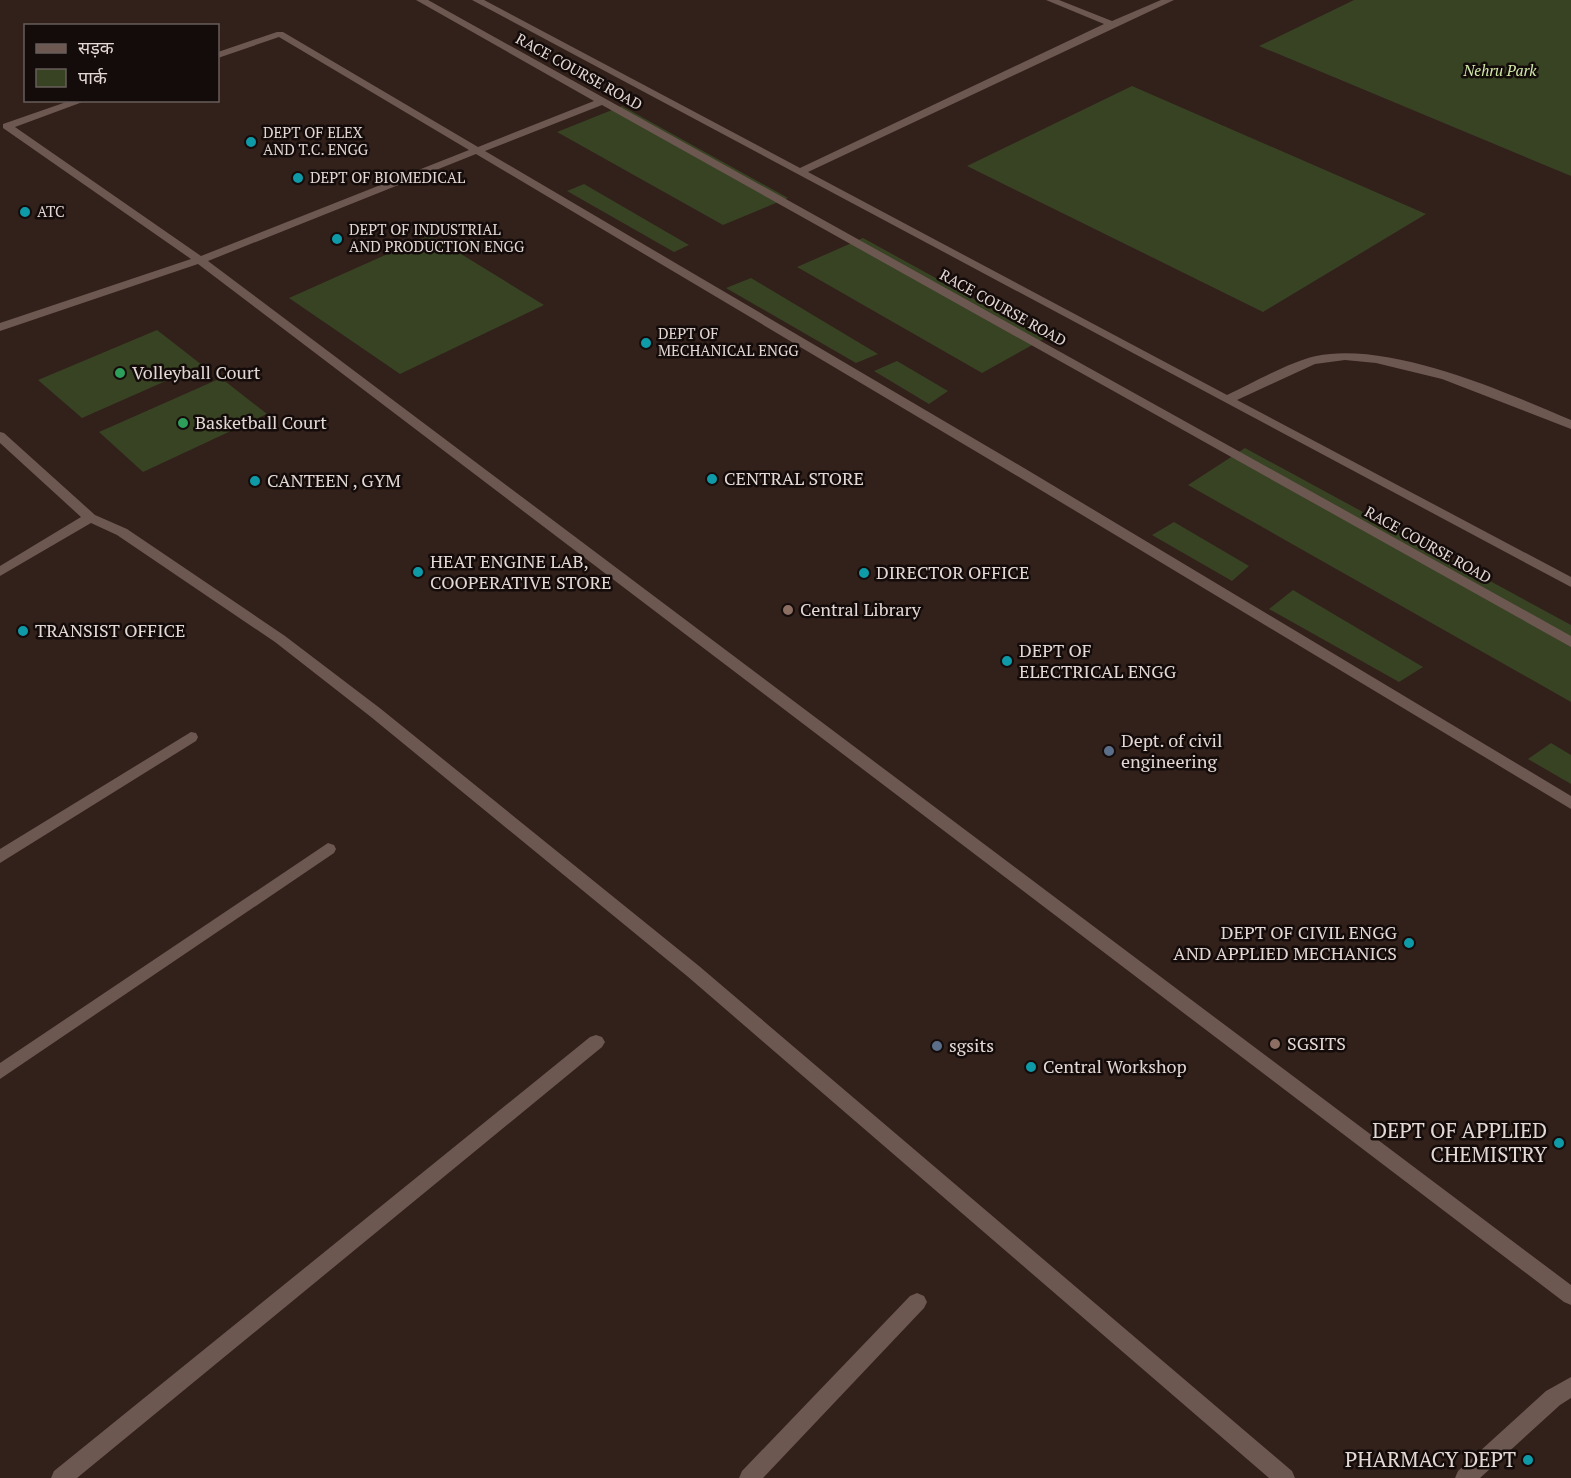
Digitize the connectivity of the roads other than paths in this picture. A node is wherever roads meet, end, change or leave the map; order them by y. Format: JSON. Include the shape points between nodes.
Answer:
{"nodes":[{"id":1,"x":421,"y":0,"type":"edge"},
{"id":2,"x":477,"y":0,"type":"edge"},
{"id":3,"x":1051,"y":0,"type":"edge"},
{"id":4,"x":1169,"y":0,"type":"edge"},
{"id":5,"x":1112,"y":24,"type":"junction"},
{"id":6,"x":219,"y":55,"type":"edge"},
{"id":7,"x":77,"y":102,"type":"edge"},
{"id":8,"x":600,"y":102,"type":"junction"},
{"id":9,"x":473,"y":150,"type":"junction"},
{"id":10,"x":799,"y":172,"type":"junction"},
{"id":11,"x":200,"y":260,"type":"junction"},
{"id":12,"x":0,"y":327,"type":"edge"},
{"id":13,"x":1226,"y":400,"type":"junction"},
{"id":14,"x":1571,"y":425,"type":"edge"},
{"id":15,"x":0,"y":436,"type":"edge"},
{"id":16,"x":90,"y":518,"type":"junction"},
{"id":17,"x":0,"y":572,"type":"edge"},
{"id":18,"x":1571,"y":583,"type":"edge"},
{"id":19,"x":1571,"y":642,"type":"edge"},
{"id":20,"x":191,"y":737,"type":"dead end"},
{"id":21,"x":1571,"y":803,"type":"edge"},
{"id":22,"x":328,"y":849,"type":"dead end"},
{"id":23,"x":0,"y":857,"type":"edge"},
{"id":24,"x":596,"y":1042,"type":"dead end"},
{"id":25,"x":0,"y":1072,"type":"edge"},
{"id":26,"x":1571,"y":1296,"type":"edge"},
{"id":27,"x":917,"y":1302,"type":"dead end"},
{"id":28,"x":1571,"y":1387,"type":"edge"},
{"id":29,"x":61,"y":1478,"type":"edge"},
{"id":30,"x":749,"y":1478,"type":"edge"},
{"id":31,"x":1285,"y":1478,"type":"edge"},
{"id":32,"x":1465,"y":1478,"type":"edge"}],
"edges":[{"from":1,"to":8,"type":"street","name":"RACE COURSE ROAD"},
{"from":2,"to":10,"type":"street","name":"RACE COURSE ROAD"},
{"from":3,"to":5,"type":"street"},
{"from":4,"to":5,"type":"street"},
{"from":5,"to":10,"type":"street"},
{"from":6,"to":9,"type":"street","via":[[280,34]]},
{"from":7,"to":11,"type":"street","via":[[7,126]]},
{"from":8,"to":9,"type":"street"},
{"from":8,"to":19,"type":"street","name":"RACE COURSE ROAD"},
{"from":9,"to":11,"type":"street"},
{"from":9,"to":21,"type":"street","via":[[1035,480]]},
{"from":10,"to":13,"type":"street","name":"RACE COURSE ROAD"},
{"from":11,"to":12,"type":"street"},
{"from":11,"to":26,"type":"street"},
{"from":13,"to":14,"type":"street","via":[[1316,359],[1346,356],[1449,378]]},
{"from":13,"to":18,"type":"street","name":"RACE COURSE ROAD"},
{"from":15,"to":16,"type":"street"},
{"from":16,"to":17,"type":"street"},
{"from":16,"to":31,"type":"street","via":[[122,531],[280,639],[376,713],[693,971]]},
{"from":20,"to":23,"type":"street"},
{"from":22,"to":25,"type":"street"},
{"from":24,"to":29,"type":"street"},
{"from":27,"to":30,"type":"street"},
{"from":28,"to":32,"type":"street","via":[[1553,1398]]}]}
